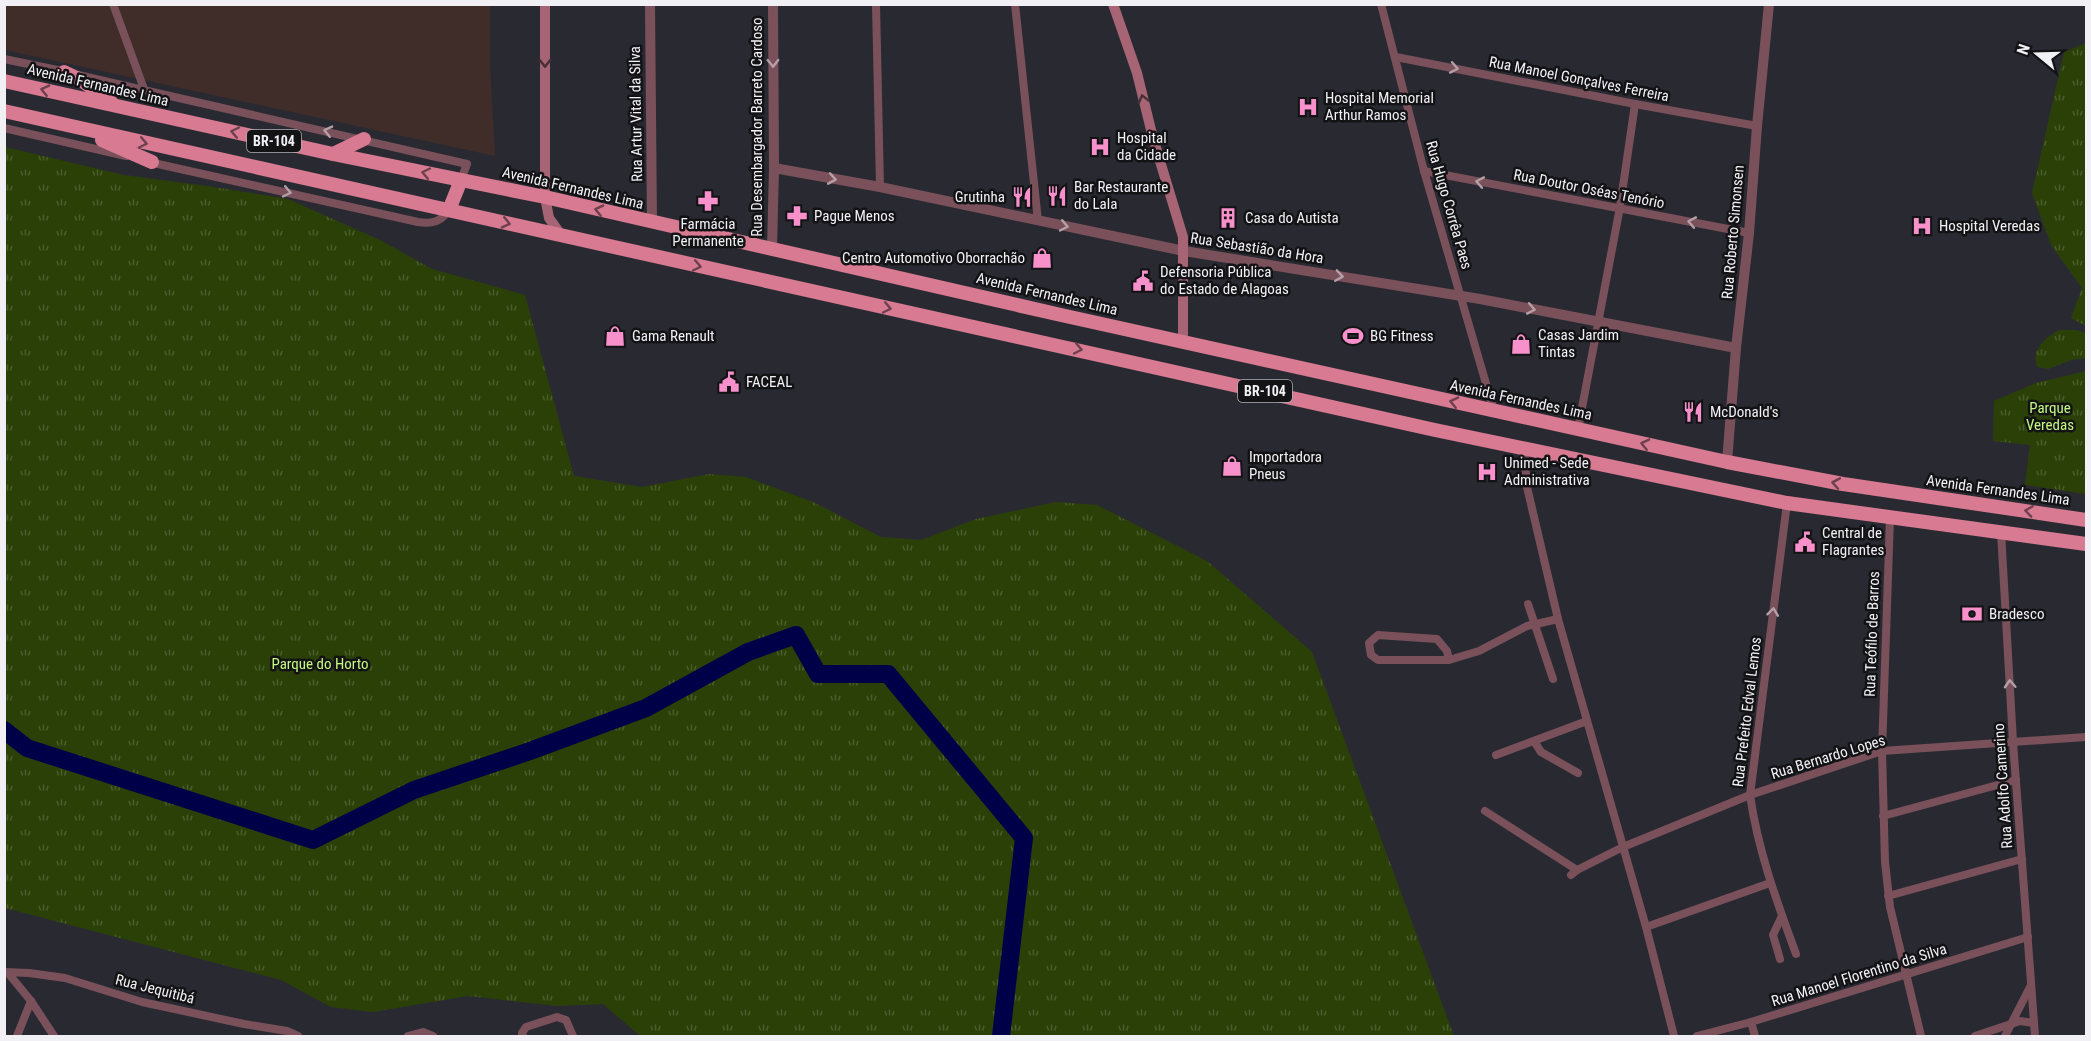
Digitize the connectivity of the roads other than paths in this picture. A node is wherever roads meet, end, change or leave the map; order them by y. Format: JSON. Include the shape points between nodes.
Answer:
{"nodes":[{"id":1,"x":113,"y":4,"type":"edge"},
{"id":2,"x":544,"y":4,"type":"edge"},
{"id":3,"x":650,"y":4,"type":"edge"},
{"id":4,"x":773,"y":4,"type":"edge"},
{"id":5,"x":876,"y":4,"type":"edge"},
{"id":6,"x":1015,"y":4,"type":"edge"},
{"id":7,"x":1113,"y":4,"type":"edge"},
{"id":8,"x":1381,"y":4,"type":"edge"},
{"id":9,"x":1769,"y":4,"type":"edge"},
{"id":10,"x":1396,"y":57,"type":"junction"},
{"id":11,"x":4,"y":59,"type":"edge"},
{"id":12,"x":64,"y":72,"type":"junction"},
{"id":13,"x":4,"y":81,"type":"edge"},
{"id":14,"x":144,"y":89,"type":"junction"},
{"id":15,"x":1635,"y":104,"type":"junction"},
{"id":16,"x":116,"y":107,"type":"junction"},
{"id":17,"x":4,"y":111,"type":"edge"},
{"id":18,"x":1756,"y":126,"type":"junction"},
{"id":19,"x":4,"y":128,"type":"edge"},
{"id":20,"x":79,"y":129,"type":"junction"},
{"id":21,"x":364,"y":139,"type":"junction"},
{"id":22,"x":333,"y":154,"type":"junction"},
{"id":23,"x":152,"y":162,"type":"junction"},
{"id":24,"x":774,"y":168,"type":"junction"},
{"id":25,"x":1424,"y":171,"type":"junction"},
{"id":26,"x":461,"y":180,"type":"junction"},
{"id":27,"x":880,"y":187,"type":"junction"},
{"id":28,"x":545,"y":197,"type":"junction"},
{"id":29,"x":1620,"y":207,"type":"junction"},
{"id":30,"x":450,"y":210,"type":"junction"},
{"id":31,"x":1038,"y":221,"type":"junction"},
{"id":32,"x":652,"y":223,"type":"junction"},
{"id":33,"x":1749,"y":233,"type":"junction"},
{"id":34,"x":562,"y":236,"type":"junction"},
{"id":35,"x":772,"y":250,"type":"junction"},
{"id":36,"x":1184,"y":251,"type":"junction"},
{"id":37,"x":1460,"y":295,"type":"junction"},
{"id":38,"x":1597,"y":321,"type":"junction"},
{"id":39,"x":1183,"y":341,"type":"junction"},
{"id":40,"x":1736,"y":348,"type":"junction"},
{"id":41,"x":1494,"y":411,"type":"junction"},
{"id":42,"x":1578,"y":429,"type":"junction"},
{"id":43,"x":1524,"y":448,"type":"junction"},
{"id":44,"x":1727,"y":462,"type":"junction"},
{"id":45,"x":1787,"y":503,"type":"junction"},
{"id":46,"x":1890,"y":518,"type":"junction"},
{"id":47,"x":2086,"y":520,"type":"edge"},
{"id":48,"x":2001,"y":532,"type":"junction"},
{"id":49,"x":2086,"y":544,"type":"edge"},
{"id":50,"x":1528,"y":604,"type":"dead end"},
{"id":51,"x":1558,"y":619,"type":"junction"},
{"id":52,"x":1535,"y":624,"type":"junction"},
{"id":53,"x":1449,"y":660,"type":"junction"},
{"id":54,"x":1553,"y":679,"type":"dead end"},
{"id":55,"x":1587,"y":721,"type":"junction"},
{"id":56,"x":2086,"y":737,"type":"edge"},
{"id":57,"x":1534,"y":741,"type":"junction"},
{"id":58,"x":2013,"y":742,"type":"junction"},
{"id":59,"x":1882,"y":751,"type":"junction"},
{"id":60,"x":1496,"y":755,"type":"dead end"},
{"id":61,"x":1578,"y":773,"type":"dead end"},
{"id":62,"x":2016,"y":780,"type":"junction"},
{"id":63,"x":1750,"y":795,"type":"junction"},
{"id":64,"x":1485,"y":811,"type":"dead end"},
{"id":65,"x":1883,"y":816,"type":"junction"},
{"id":66,"x":1623,"y":847,"type":"junction"},
{"id":67,"x":2022,"y":859,"type":"junction"},
{"id":68,"x":1770,"y":883,"type":"junction"},
{"id":69,"x":1888,"y":896,"type":"junction"},
{"id":70,"x":1782,"y":915,"type":"junction"},
{"id":71,"x":1646,"y":927,"type":"junction"},
{"id":72,"x":2028,"y":937,"type":"junction"},
{"id":73,"x":1796,"y":954,"type":"dead end"},
{"id":74,"x":1780,"y":959,"type":"dead end"},
{"id":75,"x":6,"y":973,"type":"edge"},
{"id":76,"x":1905,"y":975,"type":"junction"},
{"id":77,"x":2031,"y":986,"type":"junction"},
{"id":78,"x":31,"y":1000,"type":"junction"},
{"id":79,"x":1751,"y":1022,"type":"junction"},
{"id":80,"x":2034,"y":1023,"type":"junction"},
{"id":81,"x":2009,"y":1026,"type":"junction"},
{"id":82,"x":17,"y":1036,"type":"edge"},
{"id":83,"x":54,"y":1036,"type":"edge"},
{"id":84,"x":298,"y":1036,"type":"edge"},
{"id":85,"x":410,"y":1036,"type":"edge"},
{"id":86,"x":433,"y":1036,"type":"edge"},
{"id":87,"x":523,"y":1036,"type":"edge"},
{"id":88,"x":573,"y":1036,"type":"edge"},
{"id":89,"x":1674,"y":1036,"type":"edge"},
{"id":90,"x":1697,"y":1036,"type":"edge"},
{"id":91,"x":1755,"y":1036,"type":"edge"},
{"id":92,"x":1921,"y":1036,"type":"edge"},
{"id":93,"x":1975,"y":1036,"type":"edge"},
{"id":94,"x":2005,"y":1036,"type":"edge"},
{"id":95,"x":2035,"y":1036,"type":"edge"}],
"edges":[{"from":1,"to":14,"type":"street"},
{"from":2,"to":28,"type":"main road","one_way":true},
{"from":3,"to":32,"type":"street","name":"Rua Artur Vital da Silva"},
{"from":4,"to":24,"type":"street","name":"Rua Desembargador Barreto Cardoso","one_way":true},
{"from":5,"to":27,"type":"street"},
{"from":6,"to":31,"type":"street"},
{"from":36,"to":7,"type":"main road","one_way":true,"via":[[1137,74]]},
{"from":8,"to":10,"type":"street","name":"Rua Hugo Corrêa Paes"},
{"from":9,"to":18,"type":"street","name":"Rua Roberto Simonsen"},
{"from":10,"to":15,"type":"street","name":"Rua Manoel Gonçalves Ferreira","one_way":true},
{"from":10,"to":25,"type":"street","name":"Rua Hugo Corrêa Paes"},
{"from":11,"to":12,"type":"street","name":"Avenida Fernandes Lima"},
{"from":12,"to":14,"type":"street","name":"Avenida Fernandes Lima"},
{"from":12,"to":16,"type":"highway"},
{"from":16,"to":13,"type":"highway","name":"Avenida Fernandes Lima","number":"BR-104","one_way":true},
{"from":21,"to":14,"type":"street","name":"Avenida Fernandes Lima","one_way":true},
{"from":15,"to":18,"type":"street","name":"Rua Manoel Gonçalves Ferreira"},
{"from":15,"to":29,"type":"street"},
{"from":22,"to":16,"type":"highway","name":"Avenida Fernandes Lima","number":"BR-104","one_way":true},
{"from":17,"to":20,"type":"highway","number":"BR-104"},
{"from":18,"to":33,"type":"street","name":"Rua Roberto Simonsen"},
{"from":19,"to":23,"type":"street"},
{"from":20,"to":23,"type":"highway"},
{"from":20,"to":30,"type":"highway","number":"BR-104","one_way":true},
{"from":21,"to":22,"type":"highway"},
{"from":21,"to":26,"type":"street","name":"Avenida Fernandes Lima","via":[[467,164]]},
{"from":26,"to":22,"type":"highway","name":"Avenida Fernandes Lima","number":"BR-104","one_way":true},
{"from":23,"to":30,"type":"street","one_way":true,"via":[[429,224]]},
{"from":24,"to":27,"type":"street","name":"Rua Sebastião da Hora","one_way":true},
{"from":24,"to":35,"type":"street","name":"Rua Desembargador Barreto Cardoso"},
{"from":29,"to":25,"type":"street","name":"Rua Doutor Oséas Tenório","one_way":true},
{"from":25,"to":37,"type":"street","name":"Rua Hugo Corrêa Paes"},
{"from":26,"to":28,"type":"highway","name":"Avenida Fernandes Lima","number":"BR-104"},
{"from":26,"to":30,"type":"highway"},
{"from":27,"to":31,"type":"street","name":"Rua Sebastião da Hora"},
{"from":32,"to":28,"type":"highway","name":"Avenida Fernandes Lima","number":"BR-104","one_way":true},
{"from":28,"to":34,"type":"main road","via":[[549,218]]},
{"from":33,"to":29,"type":"street","name":"Rua Doutor Oséas Tenório","one_way":true},
{"from":29,"to":38,"type":"street"},
{"from":30,"to":34,"type":"highway","number":"BR-104","one_way":true},
{"from":31,"to":36,"type":"street","name":"Rua Sebastião da Hora","one_way":true},
{"from":32,"to":35,"type":"highway","name":"Avenida Fernandes Lima","number":"BR-104"},
{"from":33,"to":40,"type":"street","name":"Rua Roberto Simonsen"},
{"from":34,"to":43,"type":"highway","number":"BR-104","one_way":true},
{"from":35,"to":39,"type":"highway","name":"Avenida Fernandes Lima","number":"BR-104"},
{"from":36,"to":37,"type":"street","name":"Rua Sebastião da Hora","one_way":true},
{"from":36,"to":39,"type":"main road"},
{"from":37,"to":38,"type":"street","name":"Rua Sebastião da Hora","one_way":true},
{"from":37,"to":41,"type":"street","name":"Rua Hugo Corrêa Paes"},
{"from":38,"to":40,"type":"street","name":"Rua Sebastião da Hora"},
{"from":38,"to":42,"type":"street"},
{"from":41,"to":39,"type":"highway","name":"Avenida Fernandes Lima","number":"BR-104","one_way":true},
{"from":40,"to":44,"type":"street","name":"Rua Roberto Simonsen"},
{"from":41,"to":42,"type":"highway","name":"Avenida Fernandes Lima","number":"BR-104"},
{"from":44,"to":42,"type":"highway","name":"Avenida Fernandes Lima","number":"BR-104","one_way":true},
{"from":43,"to":45,"type":"highway","number":"BR-104"},
{"from":43,"to":51,"type":"street","via":[[1527,487]]},
{"from":47,"to":44,"type":"highway","name":"Avenida Fernandes Lima","number":"BR-104","one_way":true,"via":[[1843,484]]},
{"from":45,"to":46,"type":"highway","number":"BR-104"},
{"from":63,"to":45,"type":"street","name":"Rua Prefeito Edval Lemos","one_way":true},
{"from":46,"to":48,"type":"highway","number":"BR-104"},
{"from":46,"to":59,"type":"street","name":"Rua Teófilo de Barros"},
{"from":48,"to":49,"type":"highway","number":"BR-104"},
{"from":58,"to":48,"type":"street","name":"Rua Adolfo Camerino","one_way":true},
{"from":50,"to":52,"type":"street"},
{"from":51,"to":52,"type":"street"},
{"from":51,"to":55,"type":"street"},
{"from":52,"to":53,"type":"street","via":[[1479,651]]},
{"from":52,"to":54,"type":"street"},
{"from":53,"to":53,"type":"street","via":[[1437,639],[1378,635],[1368,647],[1378,660]]},
{"from":55,"to":57,"type":"street"},
{"from":55,"to":66,"type":"street"},
{"from":56,"to":58,"type":"street","name":"Rua Bernardo Lopes"},
{"from":57,"to":60,"type":"street"},
{"from":57,"to":61,"type":"street","via":[[1541,752]]},
{"from":58,"to":59,"type":"street","name":"Rua Bernardo Lopes"},
{"from":58,"to":62,"type":"street","name":"Rua Adolfo Camerino"},
{"from":59,"to":63,"type":"street","name":"Rua Bernardo Lopes"},
{"from":59,"to":65,"type":"street","name":"Rua Teófilo de Barros"},
{"from":62,"to":65,"type":"street"},
{"from":62,"to":67,"type":"street","name":"Rua Adolfo Camerino"},
{"from":63,"to":66,"type":"street","name":"Rua Bernardo Lopes"},
{"from":63,"to":68,"type":"street","name":"Rua Prefeito Edval Lemos"},
{"from":64,"to":66,"type":"street","name":"Rua Bernardo Lopes","via":[[1574,873]]},
{"from":65,"to":69,"type":"street","name":"Rua Teófilo de Barros"},
{"from":66,"to":71,"type":"street"},
{"from":67,"to":69,"type":"street"},
{"from":67,"to":72,"type":"street","name":"Rua Adolfo Camerino"},
{"from":68,"to":70,"type":"street","name":"Rua Prefeito Edval Lemos"},
{"from":68,"to":71,"type":"street"},
{"from":69,"to":76,"type":"street","name":"Rua Teófilo de Barros"},
{"from":70,"to":73,"type":"street","name":"Rua Prefeito Edval Lemos"},
{"from":70,"to":74,"type":"street","via":[[1773,935]]},
{"from":71,"to":89,"type":"street"},
{"from":72,"to":76,"type":"street","name":"Rua Manoel Florentino da Silva"},
{"from":72,"to":77,"type":"street","name":"Rua Adolfo Camerino"},
{"from":75,"to":78,"type":"street"},
{"from":75,"to":84,"type":"street","name":"Rua Jequitibá","via":[[66,978],[142,1002]]},
{"from":76,"to":79,"type":"street","name":"Rua Manoel Florentino da Silva"},
{"from":76,"to":92,"type":"street","name":"Rua Teófilo de Barros"},
{"from":77,"to":80,"type":"street","name":"Rua Adolfo Camerino"},
{"from":77,"to":81,"type":"street"},
{"from":78,"to":82,"type":"street"},
{"from":78,"to":83,"type":"street"},
{"from":79,"to":90,"type":"street","name":"Rua Manoel Florentino da Silva"},
{"from":79,"to":91,"type":"street"},
{"from":80,"to":81,"type":"street","via":[[2025,1020]]},
{"from":80,"to":95,"type":"street","name":"Rua Adolfo Camerino"},
{"from":81,"to":93,"type":"street"},
{"from":81,"to":94,"type":"street"},
{"from":85,"to":86,"type":"street","via":[[423,1032]]},
{"from":87,"to":88,"type":"street","via":[[526,1027],[557,1017],[564,1018]]}]}
